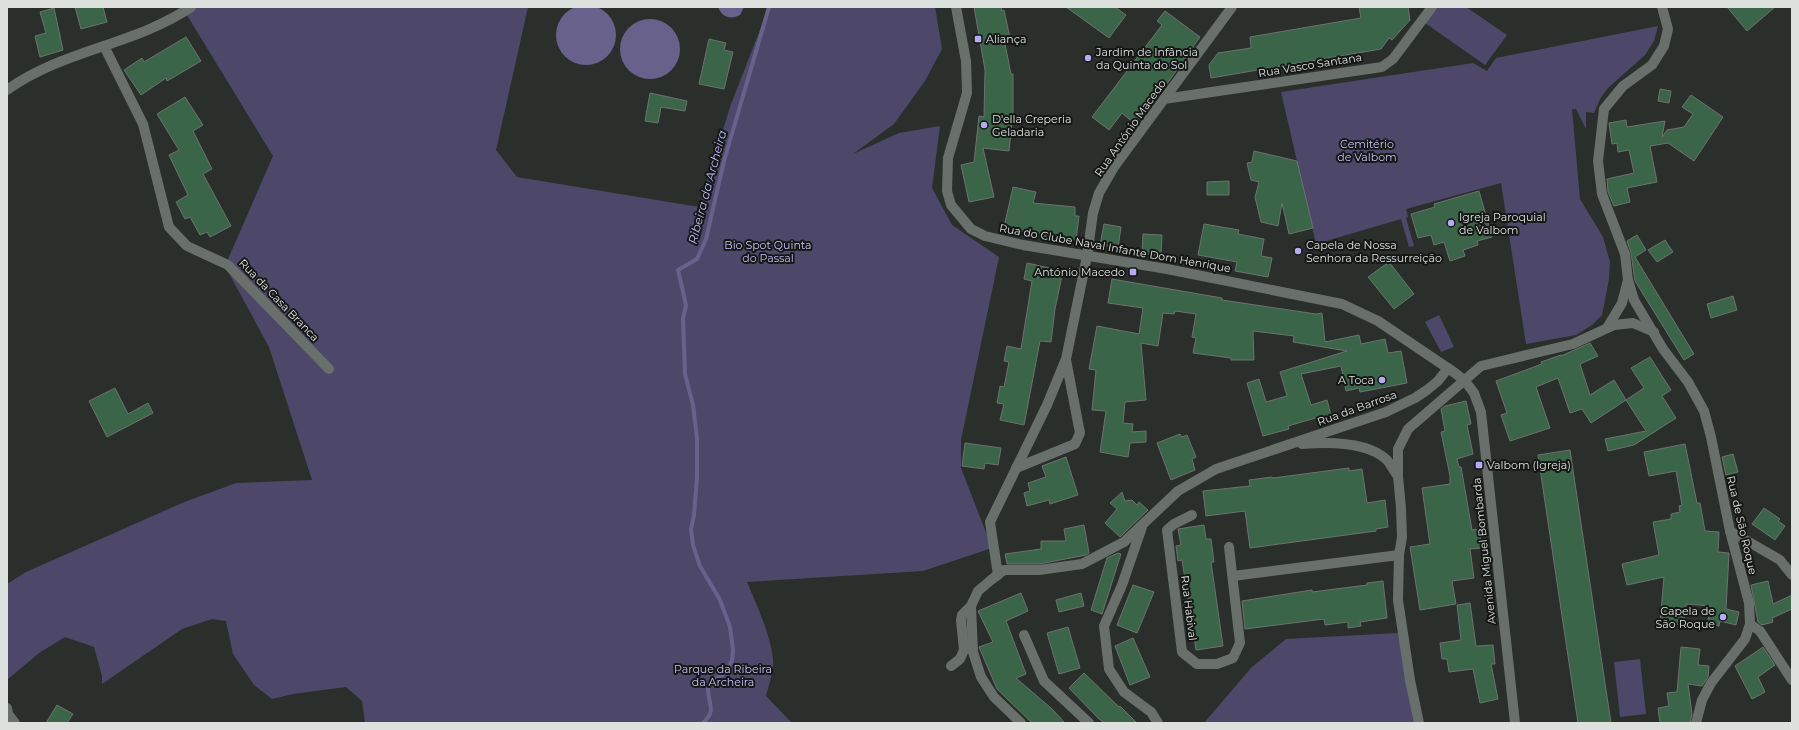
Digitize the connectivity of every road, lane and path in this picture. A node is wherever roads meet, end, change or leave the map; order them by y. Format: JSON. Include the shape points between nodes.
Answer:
{"nodes":[{"id":1,"x":191,"y":7,"type":"edge"},
{"id":2,"x":956,"y":7,"type":"edge"},
{"id":3,"x":1232,"y":7,"type":"edge"},
{"id":4,"x":1432,"y":7,"type":"edge"},
{"id":5,"x":1662,"y":7,"type":"edge"},
{"id":6,"x":104,"y":46,"type":"junction"},
{"id":7,"x":7,"y":90,"type":"edge"},
{"id":8,"x":1164,"y":100,"type":"junction"},
{"id":9,"x":1087,"y":256,"type":"junction"},
{"id":10,"x":1628,"y":280,"type":"junction"},
{"id":11,"x":1607,"y":328,"type":"junction"},
{"id":12,"x":1654,"y":332,"type":"junction"},
{"id":13,"x":1066,"y":359,"type":"junction"},
{"id":14,"x":1448,"y":368,"type":"junction"},
{"id":15,"x":329,"y":369,"type":"dead end"},
{"id":16,"x":1465,"y":381,"type":"junction"},
{"id":17,"x":1286,"y":446,"type":"junction"},
{"id":18,"x":1016,"y":468,"type":"junction"},
{"id":19,"x":1398,"y":476,"type":"junction"},
{"id":20,"x":1192,"y":515,"type":"dead end"},
{"id":21,"x":1142,"y":525,"type":"junction"},
{"id":22,"x":1730,"y":531,"type":"junction"},
{"id":23,"x":1229,"y":547,"type":"dead end"},
{"id":24,"x":1399,"y":555,"type":"junction"},
{"id":25,"x":998,"y":575,"type":"junction"},
{"id":26,"x":1792,"y":575,"type":"edge"},
{"id":27,"x":1233,"y":576,"type":"junction"},
{"id":28,"x":971,"y":606,"type":"junction"},
{"id":29,"x":1750,"y":624,"type":"junction"},
{"id":30,"x":1024,"y":635,"type":"dead end"},
{"id":31,"x":951,"y":666,"type":"dead end"},
{"id":32,"x":1792,"y":680,"type":"edge"},
{"id":33,"x":7,"y":708,"type":"edge"},
{"id":34,"x":15,"y":723,"type":"edge"},
{"id":35,"x":1021,"y":723,"type":"edge"},
{"id":36,"x":1089,"y":723,"type":"edge"},
{"id":37,"x":1158,"y":723,"type":"edge"},
{"id":38,"x":1419,"y":723,"type":"edge"},
{"id":39,"x":1515,"y":723,"type":"edge"},
{"id":40,"x":1696,"y":723,"type":"edge"}],
"edges":[{"from":1,"to":6,"type":"street","via":[[168,20]]},
{"from":2,"to":9,"type":"street","name":"Rua do Clube Naval Infante Dom Henrique","via":[[966,61],[967,93],[948,158],[948,191],[951,205],[970,229],[985,236]]},
{"from":3,"to":8,"type":"street","name":"Rua António Macedo"},
{"from":4,"to":8,"type":"street","name":"Rua Vasco Santana","via":[[1393,59],[1382,67]]},
{"from":5,"to":10,"type":"street","name":"Rua de São Roque","via":[[1668,29],[1664,46],[1652,65],[1623,86],[1604,109],[1598,162],[1602,194],[1624,254]]},
{"from":6,"to":7,"type":"street","via":[[52,64],[22,79]]},
{"from":6,"to":15,"type":"street","name":"Rua da Casa Branca","via":[[143,124],[169,227],[187,246],[228,265]]},
{"from":8,"to":9,"type":"street","name":"Rua António Macedo","via":[[1114,167],[1099,193],[1093,213]]},
{"from":9,"to":13,"type":"street","name":"Rua António Macedo"},
{"from":9,"to":14,"type":"street","name":"Rua do Clube Naval Infante Dom Henrique","via":[[1342,304],[1378,321]]},
{"from":10,"to":11,"type":"street","via":[[1622,303]]},
{"from":10,"to":12,"type":"street","name":"Rua de São Roque","via":[[1634,300]]},
{"from":11,"to":12,"type":"street","via":[[1633,323]]},
{"from":11,"to":16,"type":"street","via":[[1573,344],[1481,366]]},
{"from":12,"to":22,"type":"street","name":"Rua de São Roque","via":[[1704,411]]},
{"from":13,"to":18,"type":"street"},
{"from":13,"to":18,"type":"street","via":[[1080,433],[1075,444]]},
{"from":14,"to":16,"type":"street","name":"Rua do Clube Naval Infante Dom Henrique"},
{"from":14,"to":17,"type":"street","name":"Rua da Barrosa","via":[[1438,382],[1415,398],[1386,412]]},
{"from":16,"to":19,"type":"street","via":[[1408,429],[1398,449]]},
{"from":16,"to":39,"type":"street","name":"Avenida Miguel Bombarda","via":[[1474,393],[1481,412]]},
{"from":17,"to":19,"type":"street","name":"Rua da Barrosa","via":[[1328,442],[1354,446],[1371,451],[1386,460]]},
{"from":17,"to":21,"type":"street","name":"Rua da Barrosa","via":[[1216,469],[1178,491]]},
{"from":18,"to":25,"type":"street","via":[[990,522]]},
{"from":19,"to":24,"type":"street","via":[[1402,537]]},
{"from":20,"to":27,"type":"street","name":"Rua Habival","via":[[1167,530],[1182,652],[1197,664],[1217,664],[1233,658],[1240,643]]},
{"from":21,"to":25,"type":"street","name":"Rua da Barrosa","via":[[1124,542],[1082,564],[1039,570],[1004,570]]},
{"from":21,"to":37,"type":"street","via":[[1122,585],[1104,626],[1109,669],[1124,692],[1150,712]]},
{"from":22,"to":26,"type":"street","via":[[1780,560]]},
{"from":22,"to":29,"type":"street","name":"Rua de São Roque","via":[[1749,603]]},
{"from":23,"to":27,"type":"street","name":"Rua Habival"},
{"from":24,"to":27,"type":"street"},
{"from":24,"to":38,"type":"street","via":[[1398,600]]},
{"from":25,"to":28,"type":"street","via":[[978,591]]},
{"from":28,"to":31,"type":"street","via":[[962,615],[961,620],[964,650],[960,659]]},
{"from":28,"to":35,"type":"street","via":[[973,652],[981,677],[994,697]]},
{"from":29,"to":32,"type":"street","via":[[1760,631]]},
{"from":29,"to":40,"type":"street","name":"Rua de São Roque","via":[[1745,639],[1711,683],[1702,700]]},
{"from":30,"to":36,"type":"street","via":[[1044,681]]},
{"from":33,"to":34,"type":"street"}]}
